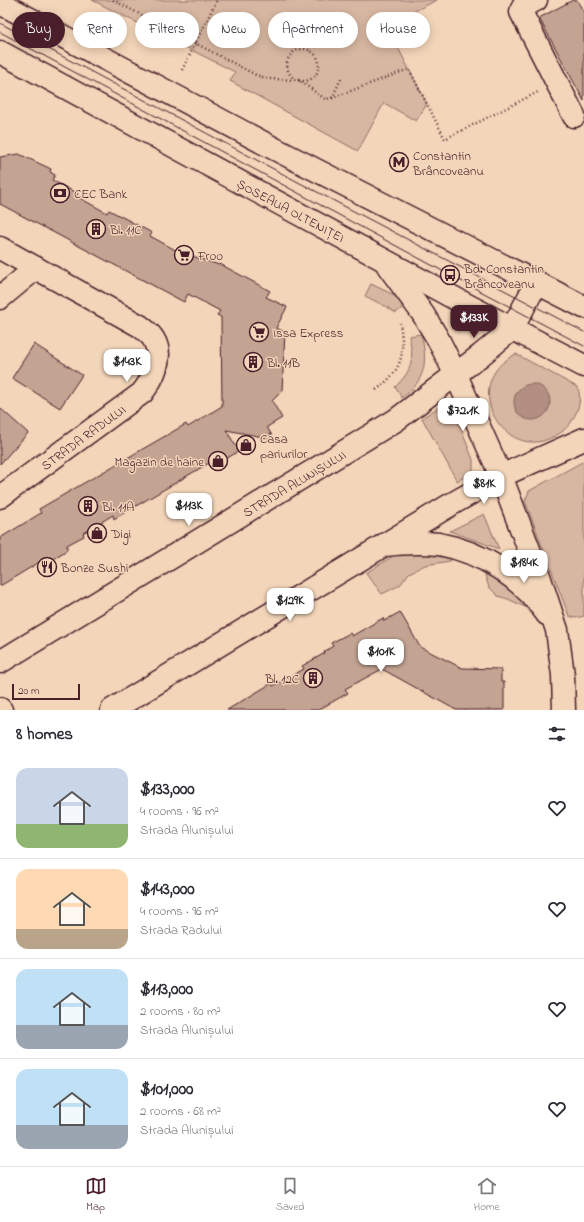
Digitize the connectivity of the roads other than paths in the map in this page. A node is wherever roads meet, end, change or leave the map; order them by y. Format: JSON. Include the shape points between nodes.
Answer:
{"nodes":[{"id":1,"x":536,"y":0,"type":"edge"},
{"id":2,"x":0,"y":3,"type":"edge"},
{"id":3,"x":2,"y":58,"type":"edge"},
{"id":4,"x":574,"y":116,"type":"dead end"},
{"id":5,"x":0,"y":248,"type":"edge"},
{"id":6,"x":382,"y":259,"type":"junction"},
{"id":7,"x":36,"y":268,"type":"junction"},
{"id":8,"x":537,"y":282,"type":"junction"},
{"id":9,"x":0,"y":298,"type":"edge"},
{"id":10,"x":584,"y":307,"type":"edge"},
{"id":11,"x":512,"y":329,"type":"junction"},
{"id":12,"x":584,"y":366,"type":"edge"},
{"id":13,"x":456,"y":375,"type":"junction"},
{"id":14,"x":584,"y":439,"type":"edge"},
{"id":15,"x":501,"y":476,"type":"junction"},
{"id":16,"x":0,"y":497,"type":"edge"},
{"id":17,"x":384,"y":545,"type":"junction"},
{"id":18,"x":558,"y":630,"type":"junction"},
{"id":19,"x":0,"y":662,"type":"edge"},
{"id":20,"x":112,"y":710,"type":"edge"},
{"id":21,"x":564,"y":710,"type":"edge"}],
"edges":[{"from":1,"to":4,"type":"main road","via":[[524,6],[521,12]]},
{"from":2,"to":8,"type":"main road","via":[[282,152]]},
{"from":3,"to":6,"type":"main road","name":"ȘOSEAUA OLTENIȚEI"},
{"from":5,"to":7,"type":"main road","name":"STRADA RADULUI"},
{"from":6,"to":11,"type":"main road","name":"ȘOSEAUA OLTENIȚEI"},
{"from":6,"to":13,"type":"main road","via":[[423,314]]},
{"from":7,"to":9,"type":"main road"},
{"from":7,"to":16,"type":"main road","name":"STRADA RADULUI","via":[[140,326],[154,340],[158,356],[154,376],[142,393]]},
{"from":8,"to":10,"type":"main road"},
{"from":8,"to":11,"type":"main road","name":"STRADA ALUNIȘULUI"},
{"from":11,"to":12,"type":"main road","name":"ȘOSEAUA OLTENIȚEI"},
{"from":11,"to":13,"type":"main road","name":"STRADA ALUNIȘULUI"},
{"from":13,"to":15,"type":"main road"},
{"from":13,"to":19,"type":"main road","name":"STRADA ALUNIȘULUI","via":[[396,420]]},
{"from":14,"to":15,"type":"main road"},
{"from":15,"to":17,"type":"main road"},
{"from":15,"to":18,"type":"main road"},
{"from":17,"to":18,"type":"main road","via":[[409,542],[438,544],[459,549],[497,566],[528,591]]},
{"from":17,"to":20,"type":"main road"},
{"from":18,"to":21,"type":"main road"}]}
